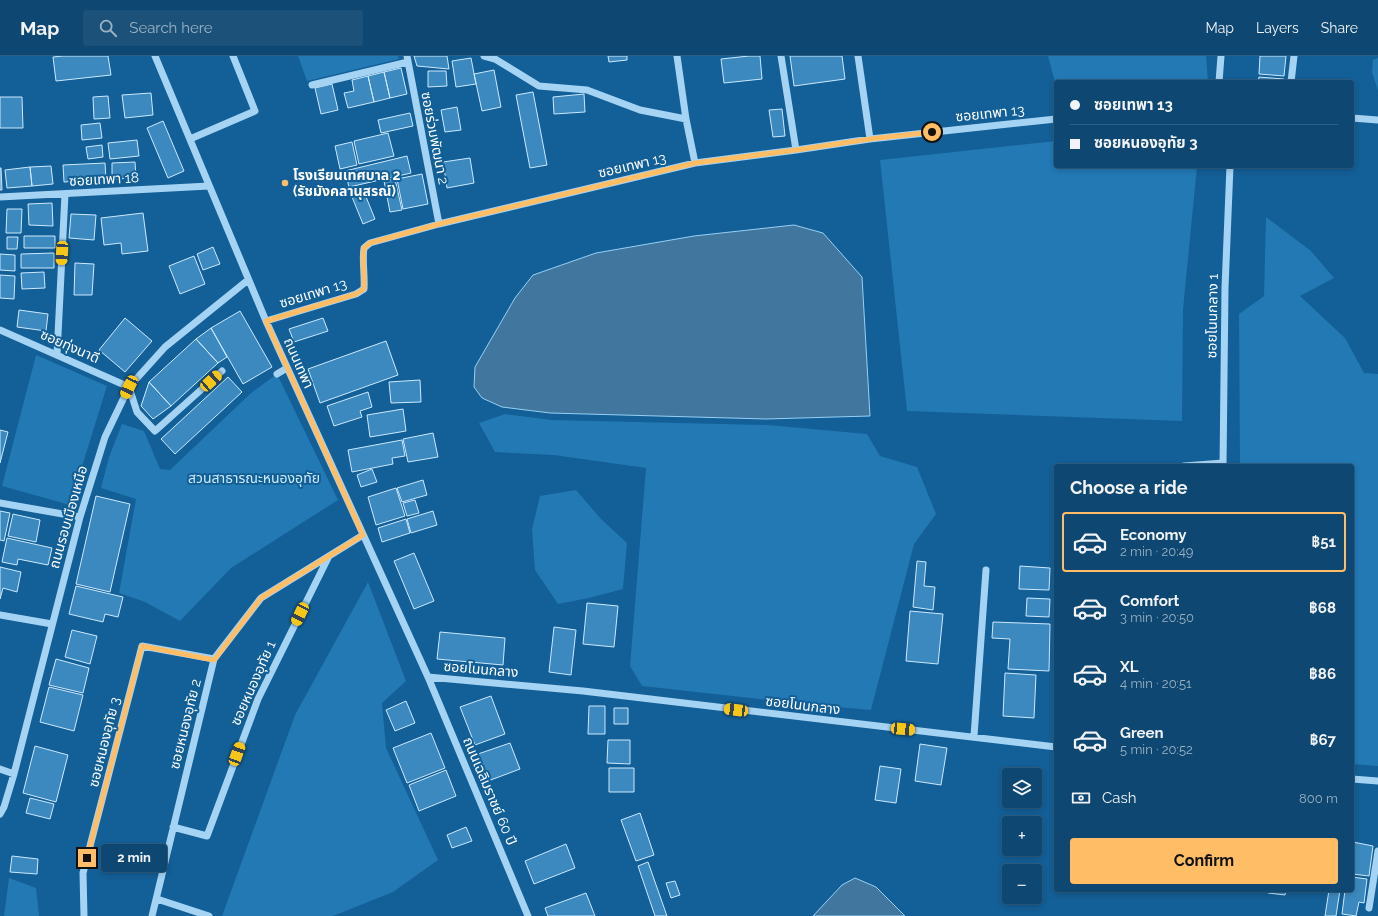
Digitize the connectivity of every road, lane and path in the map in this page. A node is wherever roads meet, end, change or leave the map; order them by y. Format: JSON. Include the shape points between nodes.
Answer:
{"nodes":[{"id":1,"x":155,"y":56,"type":"edge"},
{"id":2,"x":233,"y":56,"type":"edge"},
{"id":3,"x":484,"y":56,"type":"edge"},
{"id":4,"x":677,"y":56,"type":"edge"},
{"id":5,"x":781,"y":56,"type":"edge"},
{"id":6,"x":858,"y":56,"type":"edge"},
{"id":7,"x":1221,"y":56,"type":"edge"},
{"id":8,"x":1294,"y":56,"type":"edge"},
{"id":9,"x":407,"y":59,"type":"edge"},
{"id":10,"x":1219,"y":80,"type":"edge"},
{"id":11,"x":1291,"y":80,"type":"edge"},
{"id":12,"x":312,"y":85,"type":"dead end"},
{"id":13,"x":1354,"y":118,"type":"edge"},
{"id":14,"x":686,"y":119,"type":"junction"},
{"id":15,"x":1054,"y":119,"type":"edge"},
{"id":16,"x":1378,"y":120,"type":"edge"},
{"id":17,"x":190,"y":139,"type":"junction"},
{"id":18,"x":870,"y":139,"type":"junction"},
{"id":19,"x":796,"y":150,"type":"junction"},
{"id":20,"x":695,"y":163,"type":"junction"},
{"id":21,"x":1230,"y":168,"type":"edge"},
{"id":22,"x":210,"y":186,"type":"junction"},
{"id":23,"x":64,"y":194,"type":"junction"},
{"id":24,"x":0,"y":197,"type":"edge"},
{"id":25,"x":439,"y":224,"type":"junction"},
{"id":26,"x":248,"y":280,"type":"junction"},
{"id":27,"x":266,"y":321,"type":"junction"},
{"id":28,"x":0,"y":330,"type":"edge"},
{"id":29,"x":58,"y":355,"type":"junction"},
{"id":30,"x":287,"y":368,"type":"junction"},
{"id":31,"x":222,"y":371,"type":"dead end"},
{"id":32,"x":277,"y":374,"type":"dead end"},
{"id":33,"x":129,"y":387,"type":"junction"},
{"id":34,"x":1223,"y":464,"type":"edge"},
{"id":35,"x":343,"y":491,"type":"junction"},
{"id":36,"x":336,"y":495,"type":"dead end"},
{"id":37,"x":0,"y":503,"type":"edge"},
{"id":38,"x":80,"y":517,"type":"junction"},
{"id":39,"x":363,"y":535,"type":"junction"},
{"id":40,"x":328,"y":557,"type":"junction"},
{"id":41,"x":986,"y":570,"type":"dead end"},
{"id":42,"x":0,"y":615,"type":"edge"},
{"id":43,"x":52,"y":624,"type":"junction"},
{"id":44,"x":214,"y":660,"type":"junction"},
{"id":45,"x":428,"y":677,"type":"junction"},
{"id":46,"x":974,"y":736,"type":"junction"},
{"id":47,"x":1054,"y":747,"type":"edge"},
{"id":48,"x":0,"y":769,"type":"edge"},
{"id":49,"x":14,"y":774,"type":"junction"},
{"id":50,"x":1354,"y":780,"type":"edge"},
{"id":51,"x":1378,"y":781,"type":"edge"},
{"id":52,"x":0,"y":814,"type":"edge"},
{"id":53,"x":173,"y":827,"type":"junction"},
{"id":54,"x":1378,"y":851,"type":"edge"},
{"id":55,"x":156,"y":899,"type":"junction"},
{"id":56,"x":1369,"y":908,"type":"dead end"},
{"id":57,"x":84,"y":916,"type":"edge"},
{"id":58,"x":152,"y":916,"type":"edge"},
{"id":59,"x":209,"y":916,"type":"edge"},
{"id":60,"x":528,"y":916,"type":"edge"}],
"edges":[{"from":1,"to":17,"type":"street","name":"ถนนเทพา"},
{"from":2,"to":17,"type":"street","via":[[255,111]]},
{"from":3,"to":14,"type":"street","via":[[495,59],[539,86],[587,90],[640,110]]},
{"from":4,"to":14,"type":"street"},
{"from":5,"to":19,"type":"street"},
{"from":6,"to":18,"type":"street"},
{"from":7,"to":10,"type":"street"},
{"from":8,"to":11,"type":"street"},
{"from":9,"to":12,"type":"street"},
{"from":9,"to":25,"type":"street","name":"ซอยร่วมพัฒนา 2"},
{"from":13,"to":16,"type":"street"},
{"from":14,"to":20,"type":"street"},
{"from":15,"to":18,"type":"street","name":"ซอยเทพา 13"},
{"from":17,"to":22,"type":"street","name":"ถนนเทพา"},
{"from":18,"to":19,"type":"street","name":"ซอยเทพา 13"},
{"from":19,"to":20,"type":"street","name":"ซอยเทพา 13"},
{"from":20,"to":25,"type":"street","name":"ซอยเทพา 13"},
{"from":21,"to":34,"type":"street","name":"ซอยโนนกลาง 1","via":[[1225,288]]},
{"from":22,"to":23,"type":"street","name":"ซอยเทพา 18"},
{"from":22,"to":26,"type":"street","name":"ถนนเทพา"},
{"from":23,"to":24,"type":"street","name":"ซอยเทพา 18"},
{"from":23,"to":29,"type":"street"},
{"from":25,"to":27,"type":"street","name":"ซอยเทพา 13","via":[[370,243],[364,248],[364,289],[356,294]]},
{"from":26,"to":27,"type":"street","name":"ถนนเทพา"},
{"from":26,"to":33,"type":"street","name":"ถนนรอบเมืองเหนือ","via":[[165,347]]},
{"from":27,"to":30,"type":"street","name":"ถนนเทพา"},
{"from":28,"to":29,"type":"street","name":"ซอยทุ่งนาดี"},
{"from":29,"to":33,"type":"street","name":"ซอยทุ่งนาดี"},
{"from":30,"to":32,"type":"street"},
{"from":30,"to":35,"type":"street","name":"ถนนเทพา"},
{"from":31,"to":33,"type":"street","via":[[155,431],[137,412]]},
{"from":33,"to":38,"type":"street","name":"ถนนรอบเมืองเหนือ","via":[[105,437]]},
{"from":35,"to":36,"type":"street"},
{"from":35,"to":39,"type":"street","name":"ถนนเทพา"},
{"from":37,"to":38,"type":"street"},
{"from":38,"to":43,"type":"street","name":"ถนนรอบเมืองเหนือ"},
{"from":39,"to":40,"type":"street","name":"ซอยหนองอุทัย 2"},
{"from":39,"to":45,"type":"street","name":"ถนนเทพา"},
{"from":40,"to":44,"type":"street","name":"ซอยหนองอุทัย 2","via":[[261,598]]},
{"from":40,"to":53,"type":"street","name":"ซอยหนองอุทัย 1","via":[[258,699],[207,836]]},
{"from":41,"to":46,"type":"street"},
{"from":42,"to":43,"type":"street"},
{"from":43,"to":49,"type":"street","name":"ถนนรอบเมืองเหนือ"},
{"from":44,"to":53,"type":"street","name":"ซอยหนองอุทัย 2"},
{"from":44,"to":57,"type":"street","name":"ซอยหนองอุทัย 3","via":[[142,646],[84,873]]},
{"from":45,"to":46,"type":"street","name":"ซอยโนนกลาง","via":[[583,691]]},
{"from":45,"to":60,"type":"street","name":"ถนนเฉลิมราชย์ 60 ปี"},
{"from":46,"to":47,"type":"street","name":"ซอยโนนกลาง"},
{"from":48,"to":49,"type":"street"},
{"from":49,"to":52,"type":"street","name":"ถนนรอบเมืองเหนือ"},
{"from":50,"to":51,"type":"street"},
{"from":53,"to":55,"type":"street","name":"ซอยหนองอุทัย 2"},
{"from":54,"to":56,"type":"street"},
{"from":55,"to":58,"type":"street","name":"ซอยหนองอุทัย 2"},
{"from":55,"to":59,"type":"street"}]}
